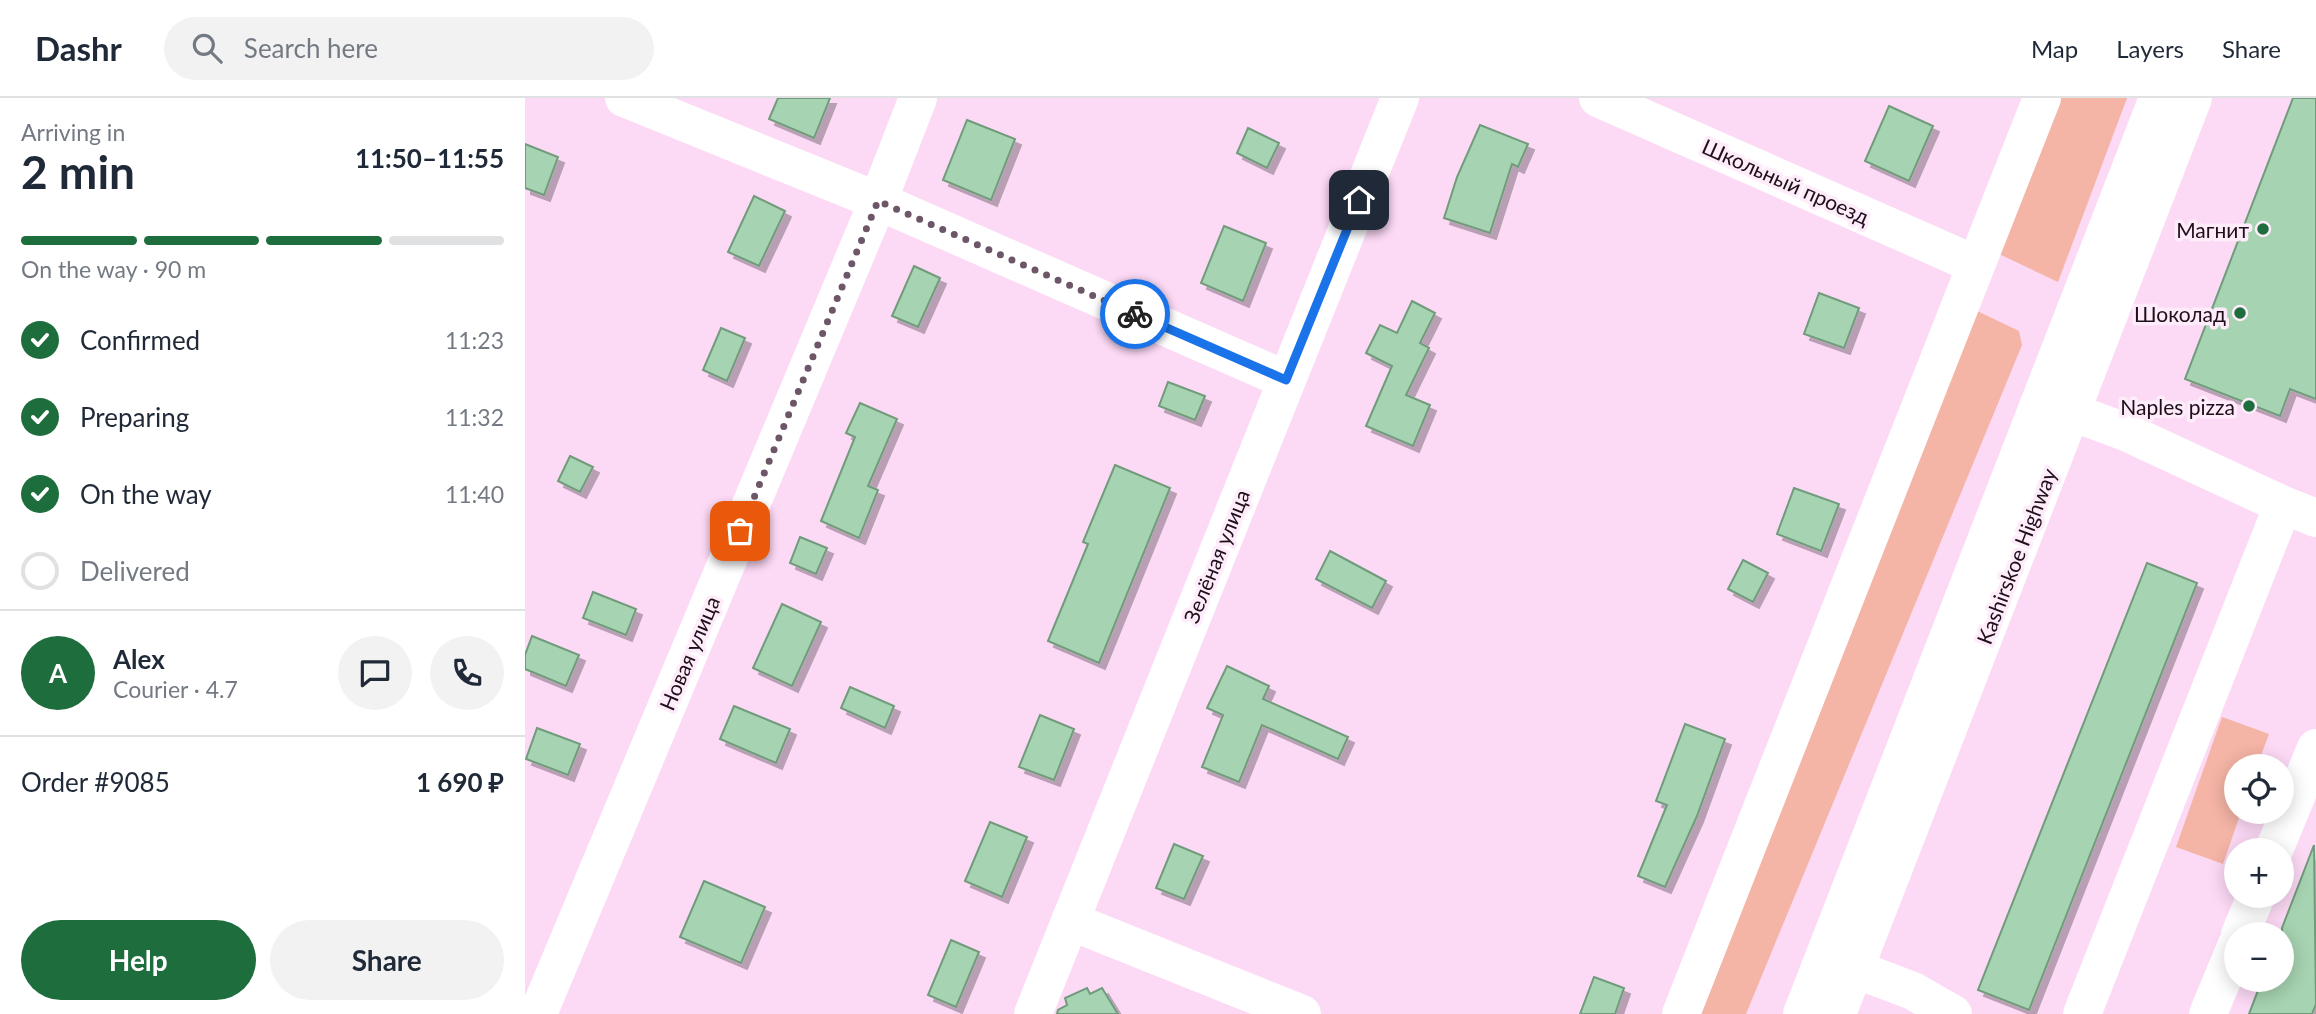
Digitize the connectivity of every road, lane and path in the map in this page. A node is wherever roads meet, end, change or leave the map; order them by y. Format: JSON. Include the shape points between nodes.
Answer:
{"nodes":[{"id":1,"x":624,"y":98,"type":"edge"},
{"id":2,"x":918,"y":98,"type":"edge"},
{"id":3,"x":1400,"y":98,"type":"edge"},
{"id":4,"x":1598,"y":98,"type":"edge"},
{"id":5,"x":2042,"y":98,"type":"edge"},
{"id":6,"x":2158,"y":98,"type":"edge"},
{"id":7,"x":2193,"y":98,"type":"edge"},
{"id":8,"x":878,"y":201,"type":"junction"},
{"id":9,"x":1975,"y":264,"type":"junction"},
{"id":10,"x":1286,"y":380,"type":"junction"},
{"id":11,"x":2072,"y":412,"type":"junction"},
{"id":12,"x":2299,"y":512,"type":"edge"},
{"id":13,"x":2316,"y":748,"type":"edge"},
{"id":14,"x":2279,"y":838,"type":"edge"},
{"id":15,"x":1070,"y":921,"type":"junction"},
{"id":16,"x":1855,"y":969,"type":"junction"},
{"id":17,"x":2224,"y":975,"type":"edge"},
{"id":18,"x":538,"y":1014,"type":"edge"},
{"id":19,"x":1033,"y":1014,"type":"edge"},
{"id":20,"x":1302,"y":1014,"type":"edge"},
{"id":21,"x":1681,"y":1014,"type":"edge"},
{"id":22,"x":1802,"y":1014,"type":"edge"},
{"id":23,"x":1837,"y":1014,"type":"edge"},
{"id":24,"x":1953,"y":1014,"type":"edge"},
{"id":25,"x":2082,"y":1014,"type":"edge"},
{"id":26,"x":2208,"y":1014,"type":"edge"}],
"edges":[{"from":1,"to":8,"type":"street"},
{"from":2,"to":8,"type":"street","name":"Новая улица"},
{"from":3,"to":10,"type":"street","name":"Зелёная улица"},
{"from":4,"to":9,"type":"street","name":"Школьный проезд"},
{"from":5,"to":9,"type":"street"},
{"from":6,"to":22,"type":"street","name":"Kashirskoe Highway"},
{"from":7,"to":11,"type":"street","name":"Kashirskoe Highway"},
{"from":8,"to":10,"type":"street"},
{"from":8,"to":18,"type":"street","name":"Новая улица"},
{"from":9,"to":21,"type":"street"},
{"from":10,"to":15,"type":"street","name":"Зелёная улица"},
{"from":11,"to":12,"type":"street"},
{"from":11,"to":16,"type":"street","name":"Kashirskoe Highway"},
{"from":12,"to":25,"type":"street"},
{"from":13,"to":14,"type":"street"},
{"from":15,"to":19,"type":"street","name":"Зелёная улица"},
{"from":15,"to":20,"type":"street"},
{"from":16,"to":23,"type":"street","name":"Kashirskoe Highway"},
{"from":16,"to":24,"type":"street","via":[[1913,991]]},
{"from":17,"to":26,"type":"street"}]}
